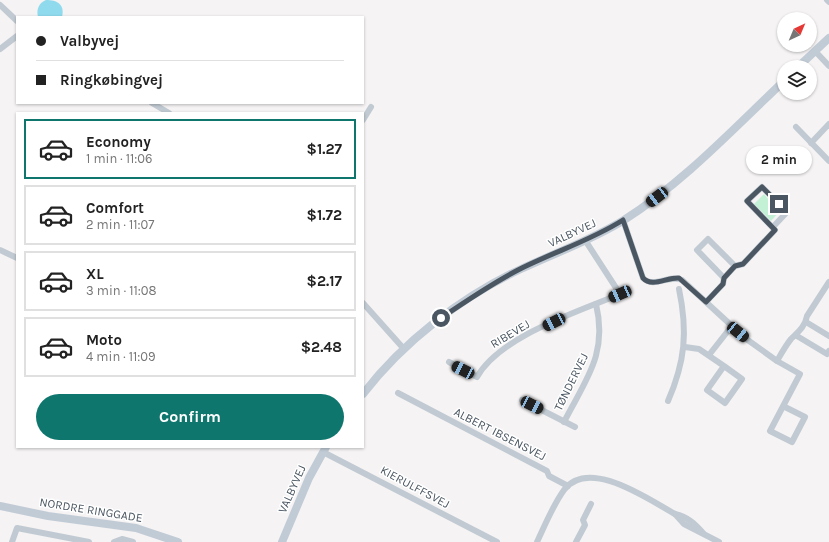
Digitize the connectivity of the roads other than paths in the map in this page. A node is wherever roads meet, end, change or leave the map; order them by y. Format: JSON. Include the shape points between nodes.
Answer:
{"nodes":[{"id":1,"x":826,"y":0,"type":"edge"},
{"id":2,"x":829,"y":2,"type":"edge"},
{"id":3,"x":0,"y":5,"type":"edge"},
{"id":4,"x":16,"y":20,"type":"edge"},
{"id":5,"x":16,"y":37,"type":"edge"},
{"id":6,"x":829,"y":38,"type":"edge"},
{"id":7,"x":0,"y":48,"type":"edge"},
{"id":8,"x":817,"y":49,"type":"edge"},
{"id":9,"x":814,"y":52,"type":"edge"},
{"id":10,"x":816,"y":52,"type":"edge"},
{"id":11,"x":805,"y":60,"type":"edge"},
{"id":12,"x":829,"y":66,"type":"edge"},
{"id":13,"x":777,"y":87,"type":"edge"},
{"id":14,"x":154,"y":104,"type":"edge"},
{"id":15,"x":371,"y":107,"type":"dead end"},
{"id":16,"x":167,"y":112,"type":"edge"},
{"id":17,"x":364,"y":118,"type":"edge"},
{"id":18,"x":829,"y":124,"type":"edge"},
{"id":19,"x":796,"y":127,"type":"dead end"},
{"id":20,"x":811,"y":142,"type":"junction"},
{"id":21,"x":829,"y":161,"type":"edge"},
{"id":22,"x":623,"y":220,"type":"junction"},
{"id":23,"x":773,"y":227,"type":"junction"},
{"id":24,"x":585,"y":240,"type":"junction"},
{"id":25,"x":0,"y":250,"type":"edge"},
{"id":26,"x":16,"y":258,"type":"edge"},
{"id":27,"x":735,"y":266,"type":"junction"},
{"id":28,"x":724,"y":278,"type":"junction"},
{"id":29,"x":829,"y":282,"type":"edge"},
{"id":30,"x":679,"y":289,"type":"dead end"},
{"id":31,"x":706,"y":302,"type":"junction"},
{"id":32,"x":364,"y":304,"type":"edge"},
{"id":33,"x":596,"y":304,"type":"junction"},
{"id":34,"x":806,"y":322,"type":"junction"},
{"id":35,"x":731,"y":327,"type":"junction"},
{"id":36,"x":797,"y":336,"type":"junction"},
{"id":37,"x":829,"y":336,"type":"edge"},
{"id":38,"x":684,"y":347,"type":"junction"},
{"id":39,"x":404,"y":349,"type":"junction"},
{"id":40,"x":829,"y":351,"type":"edge"},
{"id":41,"x":709,"y":355,"type":"junction"},
{"id":42,"x":777,"y":361,"type":"junction"},
{"id":43,"x":449,"y":362,"type":"dead end"},
{"id":44,"x":724,"y":366,"type":"junction"},
{"id":45,"x":364,"y":393,"type":"edge"},
{"id":46,"x":398,"y":393,"type":"dead end"},
{"id":47,"x":522,"y":400,"type":"dead end"},
{"id":48,"x":668,"y":401,"type":"dead end"},
{"id":49,"x":783,"y":406,"type":"junction"},
{"id":50,"x":564,"y":422,"type":"junction"},
{"id":51,"x":575,"y":427,"type":"dead end"},
{"id":52,"x":324,"y":449,"type":"edge"},
{"id":53,"x":568,"y":486,"type":"junction"},
{"id":54,"x":591,"y":504,"type":"dead end"},
{"id":55,"x":0,"y":506,"type":"edge"},
{"id":56,"x":12,"y":542,"type":"edge"},
{"id":57,"x":89,"y":542,"type":"edge"},
{"id":58,"x":114,"y":542,"type":"edge"},
{"id":59,"x":133,"y":542,"type":"edge"},
{"id":60,"x":178,"y":542,"type":"edge"},
{"id":61,"x":282,"y":542,"type":"edge"},
{"id":62,"x":497,"y":542,"type":"edge"},
{"id":63,"x":537,"y":542,"type":"edge"},
{"id":64,"x":576,"y":542,"type":"edge"},
{"id":65,"x":719,"y":542,"type":"edge"}],
"edges":[{"from":1,"to":2,"type":"street"},
{"from":3,"to":4,"type":"street"},
{"from":5,"to":7,"type":"street"},
{"from":6,"to":8,"type":"street"},
{"from":9,"to":11,"type":"street"},
{"from":10,"to":12,"type":"street"},
{"from":13,"to":22,"type":"street","name":"VALBYVEJ","via":[[673,184]]},
{"from":14,"to":16,"type":"street"},
{"from":15,"to":17,"type":"street"},
{"from":18,"to":20,"type":"street"},
{"from":19,"to":20,"type":"street"},
{"from":20,"to":21,"type":"street"},
{"from":22,"to":24,"type":"street","name":"VALBYVEJ"},
{"from":22,"to":31,"type":"street","via":[[645,280],[650,283],[679,278]]},
{"from":23,"to":23,"type":"street","via":[[747,201],[762,187],[788,212]]},
{"from":23,"to":27,"type":"street","via":[[775,230],[743,264]]},
{"from":24,"to":33,"type":"street","name":"RIBEVEJ","via":[[620,294]]},
{"from":24,"to":39,"type":"street","name":"VALBYVEJ","via":[[519,269],[472,296]]},
{"from":25,"to":26,"type":"street"},
{"from":27,"to":28,"type":"street"},
{"from":27,"to":28,"type":"street","via":[[708,239],[697,250]]},
{"from":28,"to":31,"type":"street","via":[[723,284]]},
{"from":29,"to":34,"type":"street","via":[[807,316]]},
{"from":30,"to":38,"type":"street","via":[[684,310]]},
{"from":31,"to":35,"type":"street"},
{"from":32,"to":39,"type":"street"},
{"from":33,"to":43,"type":"street","name":"RIBEVEJ","via":[[511,344],[488,361],[477,377]]},
{"from":33,"to":50,"type":"street","name":"TØNDERVEJ","via":[[600,324],[598,353]]},
{"from":34,"to":36,"type":"street"},
{"from":34,"to":37,"type":"street"},
{"from":35,"to":41,"type":"street"},
{"from":35,"to":42,"type":"street"},
{"from":36,"to":40,"type":"street","via":[[827,354]]},
{"from":36,"to":42,"type":"street","via":[[792,339]]},
{"from":38,"to":41,"type":"street","via":[[699,349]]},
{"from":38,"to":48,"type":"street"},
{"from":39,"to":45,"type":"street","name":"VALBYVEJ"},
{"from":41,"to":44,"type":"street"},
{"from":42,"to":49,"type":"street","via":[[800,374]]},
{"from":44,"to":44,"type":"street","via":[[742,378],[725,403],[707,390]]},
{"from":46,"to":53,"type":"street","name":"ALBERT IBSENSVEJ","via":[[547,471],[549,476]]},
{"from":47,"to":50,"type":"street","name":"TØNDERVEJ"},
{"from":49,"to":49,"type":"street","via":[[770,431],[792,442],[805,417]]},
{"from":50,"to":51,"type":"street","name":"TØNDERVEJ"},
{"from":52,"to":61,"type":"street","name":"VALBYVEJ"},
{"from":52,"to":62,"type":"street","name":"KIERULFFSVEJ"},
{"from":53,"to":63,"type":"street"},
{"from":53,"to":65,"type":"street","via":[[583,479],[610,480],[675,514],[684,524]]},
{"from":54,"to":64,"type":"street","via":[[583,520],[585,525]]},
{"from":55,"to":60,"type":"street","name":"NORDRE RINGGADE","via":[[48,516],[136,528]]},
{"from":56,"to":57,"type":"street","via":[[17,528]]},
{"from":58,"to":59,"type":"street","via":[[122,539]]}]}
